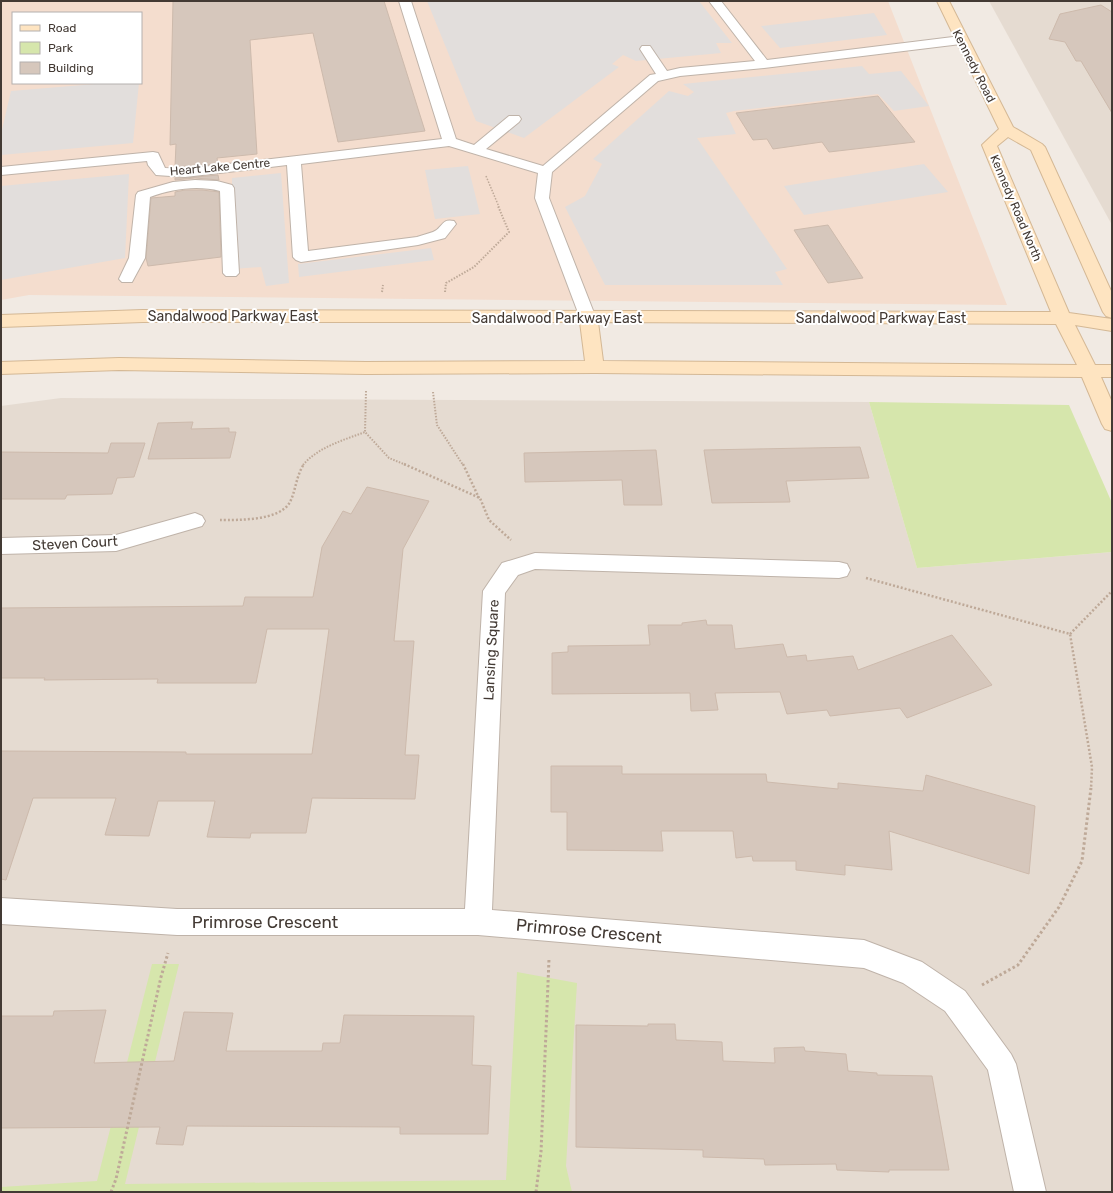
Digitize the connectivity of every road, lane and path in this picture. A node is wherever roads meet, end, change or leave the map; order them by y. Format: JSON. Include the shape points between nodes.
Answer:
{"nodes":[{"id":1,"x":405,"y":1,"type":"edge"},
{"id":2,"x":715,"y":1,"type":"edge"},
{"id":3,"x":943,"y":1,"type":"edge"},
{"id":4,"x":961,"y":40,"type":"junction"},
{"id":5,"x":646,"y":49,"type":"dead end"},
{"id":6,"x":764,"y":64,"type":"junction"},
{"id":7,"x":664,"y":76,"type":"junction"},
{"id":8,"x":514,"y":119,"type":"dead end"},
{"id":9,"x":1007,"y":130,"type":"junction"},
{"id":10,"x":450,"y":142,"type":"junction"},
{"id":11,"x":476,"y":150,"type":"junction"},
{"id":12,"x":294,"y":160,"type":"junction"},
{"id":13,"x":1,"y":171,"type":"edge"},
{"id":14,"x":545,"y":171,"type":"junction"},
{"id":15,"x":449,"y":224,"type":"dead end"},
{"id":16,"x":231,"y":273,"type":"dead end"},
{"id":17,"x":127,"y":279,"type":"dead end"},
{"id":18,"x":383,"y":285,"type":"dead end"},
{"id":19,"x":444,"y":295,"type":"dead end"},
{"id":20,"x":1112,"y":312,"type":"edge"},
{"id":21,"x":378,"y":316,"type":"junction"},
{"id":22,"x":588,"y":318,"type":"junction"},
{"id":23,"x":1062,"y":318,"type":"junction"},
{"id":24,"x":1,"y":321,"type":"edge"},
{"id":25,"x":1112,"y":325,"type":"edge"},
{"id":26,"x":595,"y":367,"type":"junction"},
{"id":27,"x":1,"y":368,"type":"edge"},
{"id":28,"x":366,"y":368,"type":"junction"},
{"id":29,"x":1090,"y":371,"type":"junction"},
{"id":30,"x":1112,"y":371,"type":"edge"},
{"id":31,"x":433,"y":392,"type":"dead end"},
{"id":32,"x":1112,"y":424,"type":"edge"},
{"id":33,"x":365,"y":432,"type":"junction"},
{"id":34,"x":480,"y":498,"type":"junction"},
{"id":35,"x":195,"y":521,"type":"joint"},
{"id":36,"x":1,"y":546,"type":"edge"},
{"id":37,"x":535,"y":561,"type":"junction"},
{"id":38,"x":839,"y":570,"type":"joint"},
{"id":39,"x":1112,"y":591,"type":"edge"},
{"id":40,"x":1070,"y":634,"type":"junction"},
{"id":41,"x":1,"y":911,"type":"edge"},
{"id":42,"x":177,"y":922,"type":"junction"},
{"id":43,"x":478,"y":922,"type":"junction"},
{"id":44,"x":550,"y":927,"type":"junction"},
{"id":45,"x":955,"y":1001,"type":"junction"},
{"id":46,"x":111,"y":1192,"type":"edge"},
{"id":47,"x":536,"y":1192,"type":"edge"},
{"id":48,"x":1030,"y":1192,"type":"edge"}],
"edges":[{"from":1,"to":10,"type":"lane"},
{"from":2,"to":6,"type":"lane"},
{"from":3,"to":4,"type":"main road","name":"Kennedy Road"},
{"from":4,"to":6,"type":"lane"},
{"from":4,"to":9,"type":"main road","name":"Kennedy Road"},
{"from":5,"to":7,"type":"lane"},
{"from":6,"to":7,"type":"lane","via":[[680,72]]},
{"from":7,"to":14,"type":"lane","via":[[654,78]]},
{"from":8,"to":11,"type":"lane"},
{"from":9,"to":20,"type":"main road","via":[[1037,147]]},
{"from":9,"to":23,"type":"main road","name":"Kennedy Road North","via":[[989,145]]},
{"from":10,"to":11,"type":"lane","name":"Heart Lake Centre"},
{"from":10,"to":12,"type":"lane","name":"Heart Lake Centre"},
{"from":11,"to":14,"type":"lane","name":"Heart Lake Centre"},
{"from":11,"to":19,"type":"path","via":[[509,232],[474,267],[446,284]]},
{"from":12,"to":13,"type":"lane","name":"Heart Lake Centre","via":[[161,172],[155,165],[153,156]]},
{"from":12,"to":15,"type":"lane","via":[[301,257],[418,241],[440,235]]},
{"from":14,"to":22,"type":"lane","via":[[542,198]]},
{"from":16,"to":17,"type":"lane","via":[[227,188],[214,184],[153,191],[143,195],[137,258]]},
{"from":18,"to":21,"type":"path"},
{"from":21,"to":22,"type":"main road","name":"Sandalwood Parkway East"},
{"from":21,"to":24,"type":"main road","name":"Sandalwood Parkway East","via":[[143,316]]},
{"from":22,"to":23,"type":"main road","name":"Sandalwood Parkway East"},
{"from":22,"to":26,"type":"main road"},
{"from":23,"to":25,"type":"main road","name":"Sandalwood Parkway East"},
{"from":23,"to":29,"type":"main road","name":"Kennedy Road North"},
{"from":26,"to":28,"type":"main road"},
{"from":26,"to":29,"type":"main road"},
{"from":27,"to":28,"type":"main road","via":[[119,364]]},
{"from":28,"to":33,"type":"path"},
{"from":29,"to":30,"type":"main road"},
{"from":29,"to":32,"type":"main road","name":"Kennedy Road North"},
{"from":31,"to":34,"type":"path","via":[[437,425],[460,459]]},
{"from":33,"to":34,"type":"path","via":[[376,447],[389,458]]},
{"from":33,"to":35,"type":"path","via":[[334,444],[304,464],[286,508],[268,516],[246,520]]},
{"from":34,"to":37,"type":"path","via":[[489,520]]},
{"from":35,"to":36,"type":"street","name":"Steven Court","via":[[116,543]]},
{"from":37,"to":38,"type":"street","name":"Lansing Square"},
{"from":37,"to":43,"type":"street","name":"Lansing Square","via":[[510,569],[494,591]]},
{"from":38,"to":40,"type":"path"},
{"from":39,"to":40,"type":"path"},
{"from":40,"to":45,"type":"path","via":[[1092,767],[1090,807],[1082,861],[1059,907],[1018,965]]},
{"from":41,"to":42,"type":"street","name":"Primrose Crescent"},
{"from":42,"to":43,"type":"street","name":"Primrose Crescent"},
{"from":42,"to":46,"type":"path","via":[[160,977]]},
{"from":43,"to":44,"type":"street","name":"Primrose Crescent"},
{"from":44,"to":45,"type":"street","name":"Primrose Crescent","via":[[864,954],[912,972]]},
{"from":44,"to":47,"type":"path","via":[[541,1152]]},
{"from":45,"to":48,"type":"street","name":"Primrose Crescent","via":[[1002,1064]]}]}
